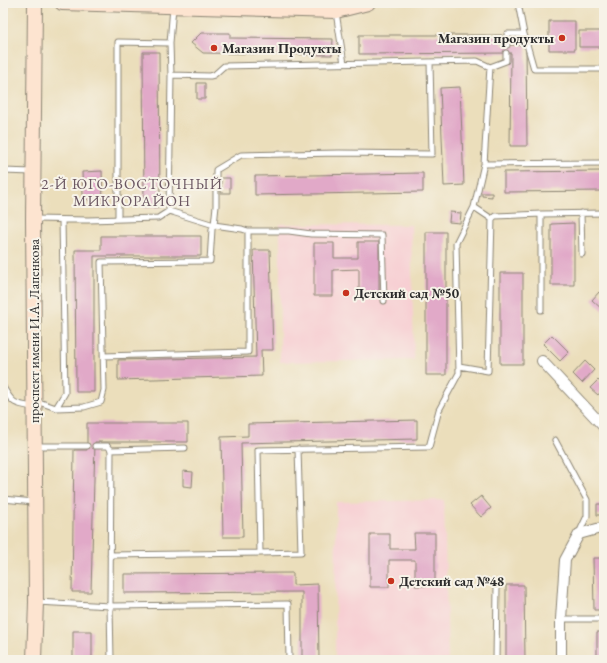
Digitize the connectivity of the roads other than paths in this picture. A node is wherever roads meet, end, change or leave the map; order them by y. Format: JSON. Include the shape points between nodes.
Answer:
{"nodes":[{"id":1,"x":36,"y":3,"type":"edge"},
{"id":2,"x":62,"y":3,"type":"edge"},
{"id":3,"x":368,"y":3,"type":"edge"},
{"id":4,"x":518,"y":3,"type":"edge"},
{"id":5,"x":173,"y":6,"type":"junction"},
{"id":6,"x":336,"y":11,"type":"junction"},
{"id":7,"x":524,"y":34,"type":"junction"},
{"id":8,"x":170,"y":42,"type":"junction"},
{"id":9,"x":507,"y":45,"type":"dead end"},
{"id":10,"x":506,"y":53,"type":"dead end"},
{"id":11,"x":430,"y":62,"type":"junction"},
{"id":12,"x":344,"y":64,"type":"junction"},
{"id":13,"x":490,"y":67,"type":"junction"},
{"id":14,"x":604,"y":69,"type":"edge"},
{"id":15,"x":171,"y":75,"type":"junction"},
{"id":16,"x":604,"y":163,"type":"edge"},
{"id":17,"x":484,"y":164,"type":"junction"},
{"id":18,"x":3,"y":171,"type":"edge"},
{"id":19,"x":34,"y":172,"type":"junction"},
{"id":20,"x":474,"y":207,"type":"junction"},
{"id":21,"x":169,"y":211,"type":"junction"},
{"id":22,"x":581,"y":213,"type":"junction"},
{"id":23,"x":604,"y":213,"type":"edge"},
{"id":24,"x":541,"y":214,"type":"junction"},
{"id":25,"x":118,"y":218,"type":"junction"},
{"id":26,"x":33,"y":219,"type":"junction"},
{"id":27,"x":492,"y":219,"type":"junction"},
{"id":28,"x":62,"y":220,"type":"junction"},
{"id":29,"x":214,"y":225,"type":"junction"},
{"id":30,"x":248,"y":231,"type":"junction"},
{"id":31,"x":582,"y":254,"type":"dead end"},
{"id":32,"x":384,"y":300,"type":"dead end"},
{"id":33,"x":541,"y":310,"type":"dead end"},
{"id":34,"x":103,"y":356,"type":"junction"},
{"id":35,"x":542,"y":361,"type":"dead end"},
{"id":36,"x":459,"y":366,"type":"junction"},
{"id":37,"x":3,"y":386,"type":"edge"},
{"id":38,"x":34,"y":404,"type":"junction"},
{"id":39,"x":56,"y":408,"type":"junction"},
{"id":40,"x":604,"y":427,"type":"edge"},
{"id":41,"x":555,"y":440,"type":"dead end"},
{"id":42,"x":34,"y":446,"type":"junction"},
{"id":43,"x":87,"y":446,"type":"dead end"},
{"id":44,"x":95,"y":446,"type":"dead end"},
{"id":45,"x":185,"y":448,"type":"dead end"},
{"id":46,"x":298,"y":449,"type":"junction"},
{"id":47,"x":111,"y":450,"type":"junction"},
{"id":48,"x":3,"y":499,"type":"edge"},
{"id":49,"x":35,"y":502,"type":"junction"},
{"id":50,"x":604,"y":527,"type":"edge"},
{"id":51,"x":579,"y":534,"type":"junction"},
{"id":52,"x":260,"y":553,"type":"junction"},
{"id":53,"x":110,"y":555,"type":"junction"},
{"id":54,"x":497,"y":587,"type":"dead end"},
{"id":55,"x":36,"y":602,"type":"junction"},
{"id":56,"x":110,"y":606,"type":"junction"},
{"id":57,"x":561,"y":619,"type":"junction"},
{"id":58,"x":604,"y":619,"type":"edge"},
{"id":59,"x":34,"y":660,"type":"edge"},
{"id":60,"x":111,"y":660,"type":"edge"},
{"id":61,"x":289,"y":660,"type":"edge"},
{"id":62,"x":496,"y":660,"type":"edge"},
{"id":63,"x":561,"y":660,"type":"edge"}],
"edges":[{"from":1,"to":19,"type":"main road","name":"проспект имени И.А. Лапенкова"},
{"from":2,"to":5,"type":"main road"},
{"from":3,"to":6,"type":"main road"},
{"from":4,"to":7,"type":"lane"},
{"from":5,"to":6,"type":"main road"},
{"from":5,"to":8,"type":"lane"},
{"from":6,"to":12,"type":"lane"},
{"from":7,"to":9,"type":"lane","via":[[508,34]]},
{"from":7,"to":14,"type":"lane","via":[[534,69]]},
{"from":8,"to":15,"type":"lane"},
{"from":8,"to":25,"type":"lane","via":[[118,42]]},
{"from":10,"to":13,"type":"lane","via":[[506,61]]},
{"from":11,"to":12,"type":"lane"},
{"from":11,"to":13,"type":"lane","via":[[477,61]]},
{"from":11,"to":29,"type":"lane","via":[[432,154],[241,155],[216,170]]},
{"from":12,"to":15,"type":"lane","via":[[224,66],[210,76]]},
{"from":13,"to":17,"type":"lane"},
{"from":15,"to":21,"type":"lane"},
{"from":16,"to":17,"type":"lane"},
{"from":17,"to":20,"type":"lane"},
{"from":18,"to":19,"type":"lane"},
{"from":19,"to":26,"type":"main road","name":"проспект имени И.А. Лапенкова"},
{"from":20,"to":27,"type":"lane"},
{"from":20,"to":36,"type":"lane","via":[[456,243]]},
{"from":21,"to":25,"type":"lane","via":[[158,218]]},
{"from":21,"to":29,"type":"lane"},
{"from":22,"to":23,"type":"lane"},
{"from":22,"to":24,"type":"lane"},
{"from":22,"to":31,"type":"lane"},
{"from":24,"to":27,"type":"lane","via":[[495,216]]},
{"from":24,"to":33,"type":"lane"},
{"from":25,"to":28,"type":"lane"},
{"from":26,"to":28,"type":"lane"},
{"from":26,"to":38,"type":"main road","name":"проспект имени И.А. Лапенкова"},
{"from":27,"to":36,"type":"lane","via":[[488,372]]},
{"from":28,"to":39,"type":"lane","via":[[65,393]]},
{"from":29,"to":30,"type":"lane"},
{"from":29,"to":34,"type":"lane","via":[[210,261],[101,262]]},
{"from":30,"to":32,"type":"lane","via":[[382,234]]},
{"from":30,"to":34,"type":"lane","via":[[248,352]]},
{"from":34,"to":39,"type":"lane","via":[[104,390],[101,402],[84,407]]},
{"from":35,"to":40,"type":"street"},
{"from":36,"to":46,"type":"lane","via":[[459,373],[438,410],[429,448]]},
{"from":37,"to":38,"type":"lane","via":[[16,404]]},
{"from":38,"to":39,"type":"lane"},
{"from":38,"to":42,"type":"main road","name":"проспект имени И.А. Лапенкова"},
{"from":41,"to":51,"type":"lane","via":[[588,500],[587,516]]},
{"from":42,"to":43,"type":"lane"},
{"from":42,"to":49,"type":"main road","name":"проспект имени И.А. Лапенкова"},
{"from":44,"to":47,"type":"lane","via":[[108,446]]},
{"from":45,"to":47,"type":"lane"},
{"from":46,"to":52,"type":"lane","via":[[258,450]]},
{"from":46,"to":52,"type":"lane","via":[[301,552]]},
{"from":47,"to":53,"type":"lane"},
{"from":48,"to":49,"type":"lane"},
{"from":49,"to":55,"type":"main road","name":"проспект имени И.А. Лапенкова"},
{"from":50,"to":51,"type":"street"},
{"from":51,"to":57,"type":"street","via":[[565,560]]},
{"from":52,"to":53,"type":"lane"},
{"from":53,"to":56,"type":"lane"},
{"from":54,"to":62,"type":"lane"},
{"from":55,"to":56,"type":"lane"},
{"from":55,"to":59,"type":"main road","name":"проспект имени И.А. Лапенкова"},
{"from":56,"to":60,"type":"lane"},
{"from":56,"to":61,"type":"lane","via":[[288,604]]},
{"from":57,"to":58,"type":"lane"},
{"from":57,"to":63,"type":"street"}]}
